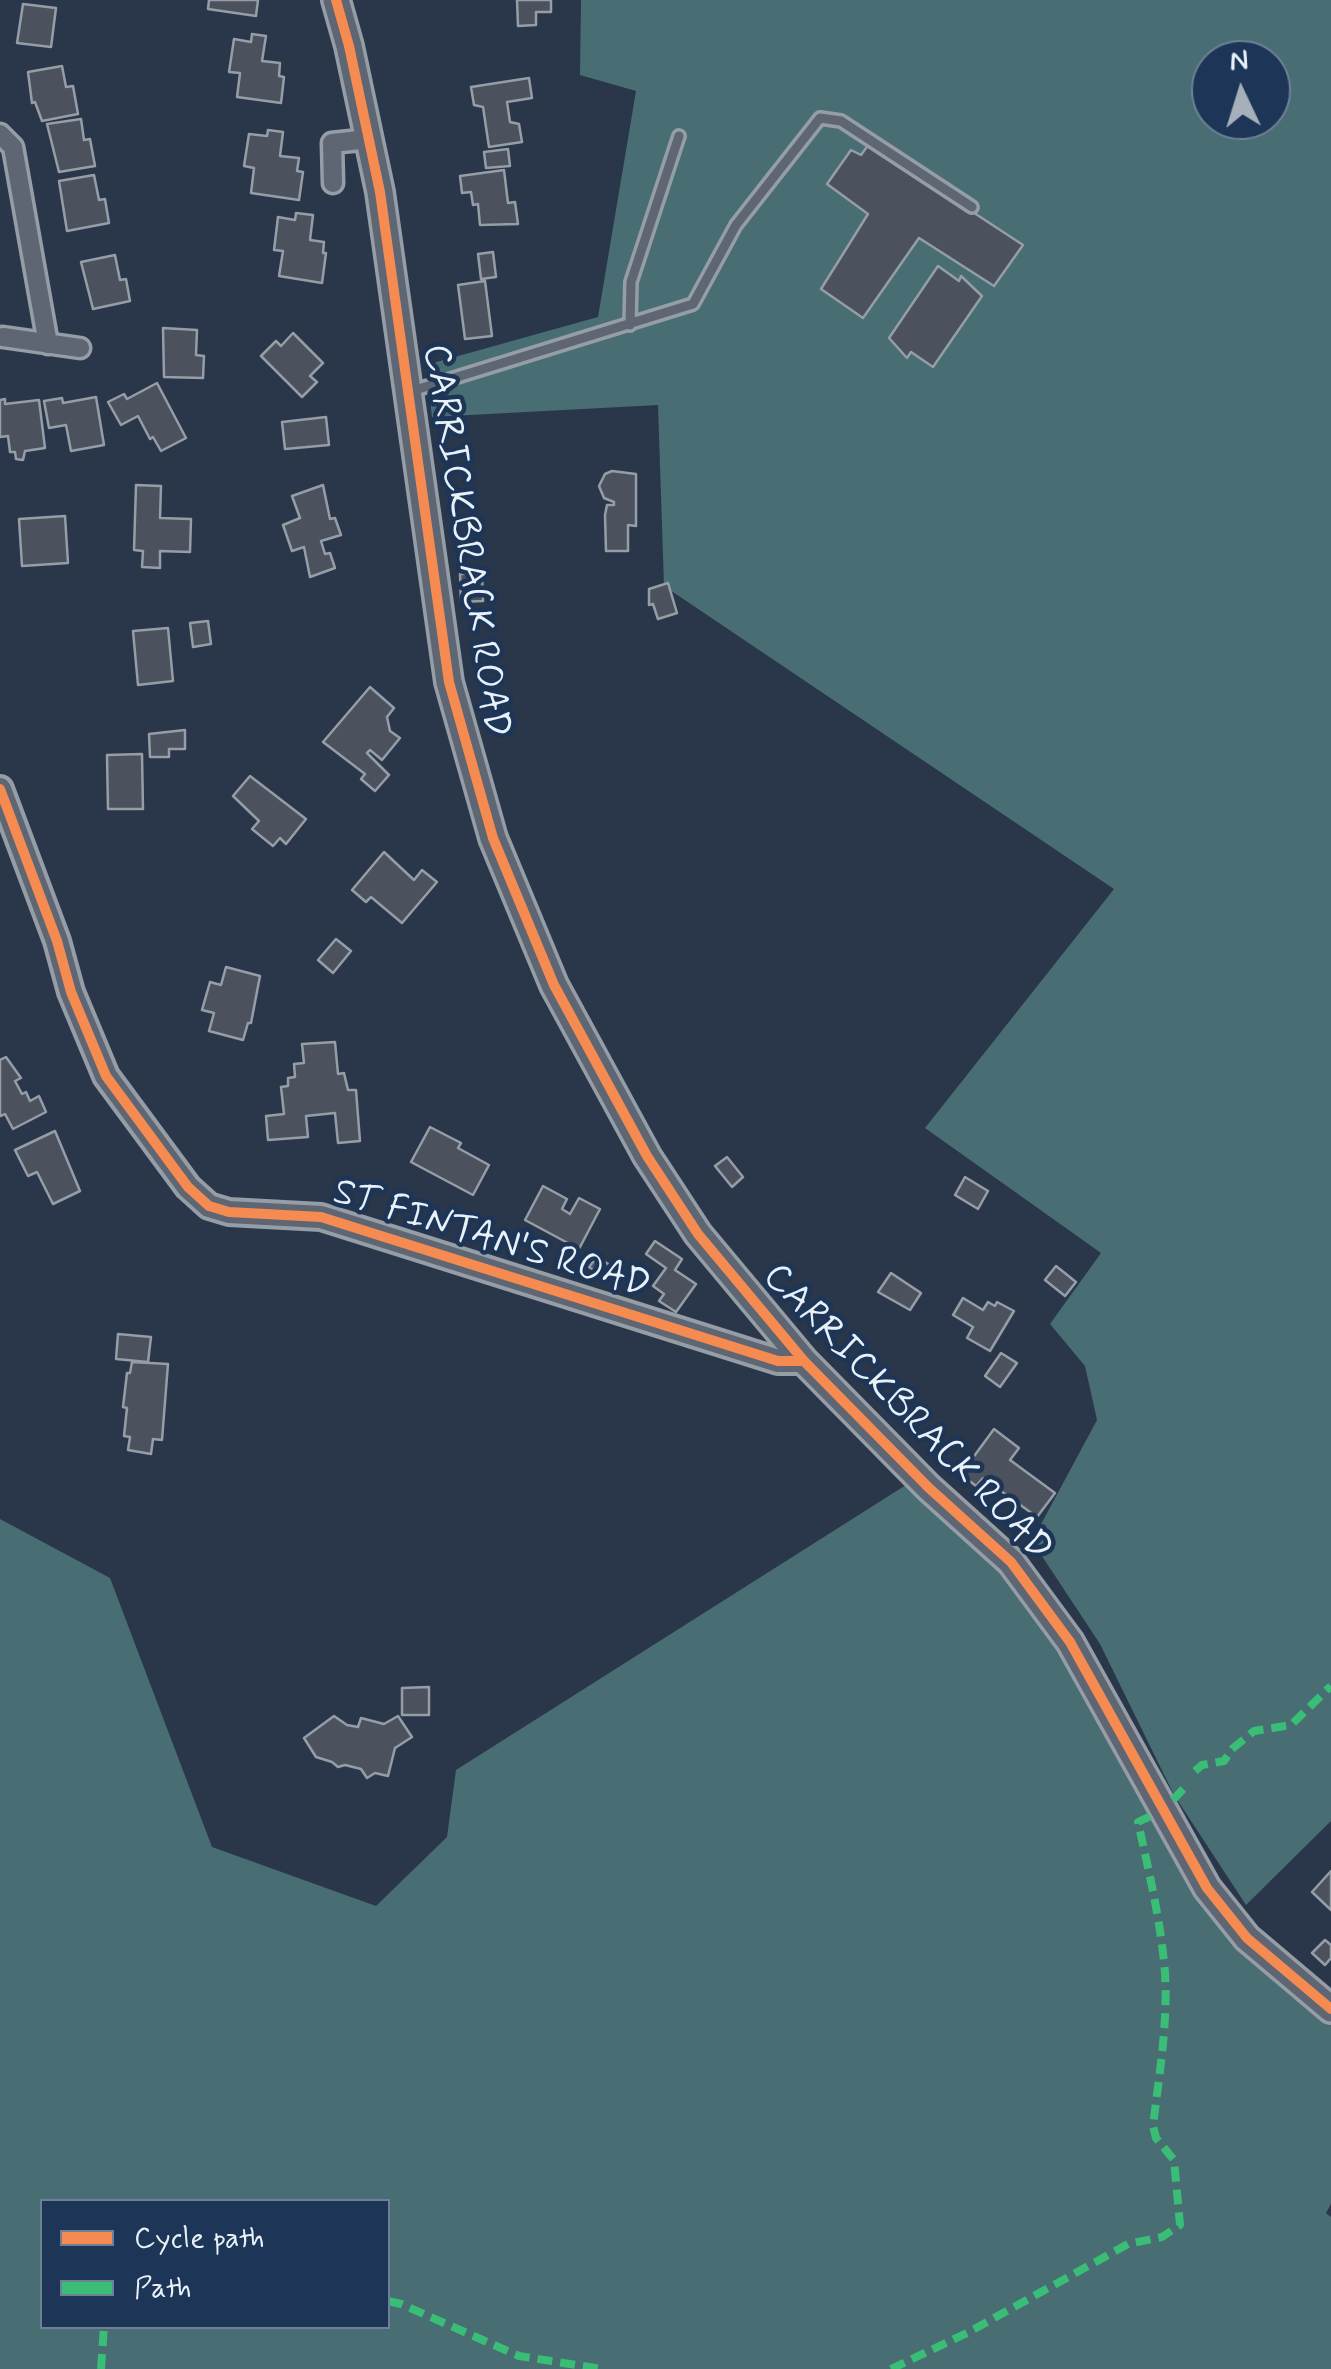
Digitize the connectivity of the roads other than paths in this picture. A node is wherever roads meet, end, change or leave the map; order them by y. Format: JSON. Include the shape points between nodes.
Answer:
{"nodes":[{"id":1,"x":336,"y":0,"type":"edge"},
{"id":2,"x":0,"y":134,"type":"edge"},
{"id":3,"x":679,"y":136,"type":"dead end"},
{"id":4,"x":369,"y":139,"type":"junction"},
{"id":5,"x":334,"y":183,"type":"dead end"},
{"id":6,"x":972,"y":206,"type":"dead end"},
{"id":7,"x":630,"y":326,"type":"junction"},
{"id":8,"x":2,"y":337,"type":"dead end"},
{"id":9,"x":48,"y":344,"type":"junction"},
{"id":10,"x":80,"y":348,"type":"dead end"},
{"id":11,"x":410,"y":392,"type":"junction"},
{"id":12,"x":0,"y":788,"type":"edge"},
{"id":13,"x":804,"y":1361,"type":"junction"},
{"id":14,"x":1331,"y":2009,"type":"edge"}],
"edges":[{"from":1,"to":4,"type":"main road","name":"CARRICKBRACK ROAD"},
{"from":2,"to":9,"type":"street","via":[[13,148]]},
{"from":3,"to":7,"type":"lane","via":[[632,282]]},
{"from":4,"to":5,"type":"street","via":[[332,143]]},
{"from":4,"to":11,"type":"main road","name":"CARRICKBRACK ROAD"},
{"from":6,"to":7,"type":"lane","via":[[841,122],[820,118],[736,225],[693,304]]},
{"from":7,"to":11,"type":"lane"},
{"from":8,"to":9,"type":"street"},
{"from":9,"to":10,"type":"street"},
{"from":11,"to":13,"type":"main road","name":"CARRICKBRACK ROAD","via":[[449,682],[492,838],[554,984],[647,1156],[698,1234]]},
{"from":12,"to":13,"type":"street","name":"ST FINTAN'S ROAD","via":[[106,1076],[209,1206],[321,1217],[778,1362]]},
{"from":13,"to":14,"type":"main road","name":"CARRICKBRACK ROAD","via":[[1011,1562],[1070,1642],[1207,1888],[1247,1938]]}]}
